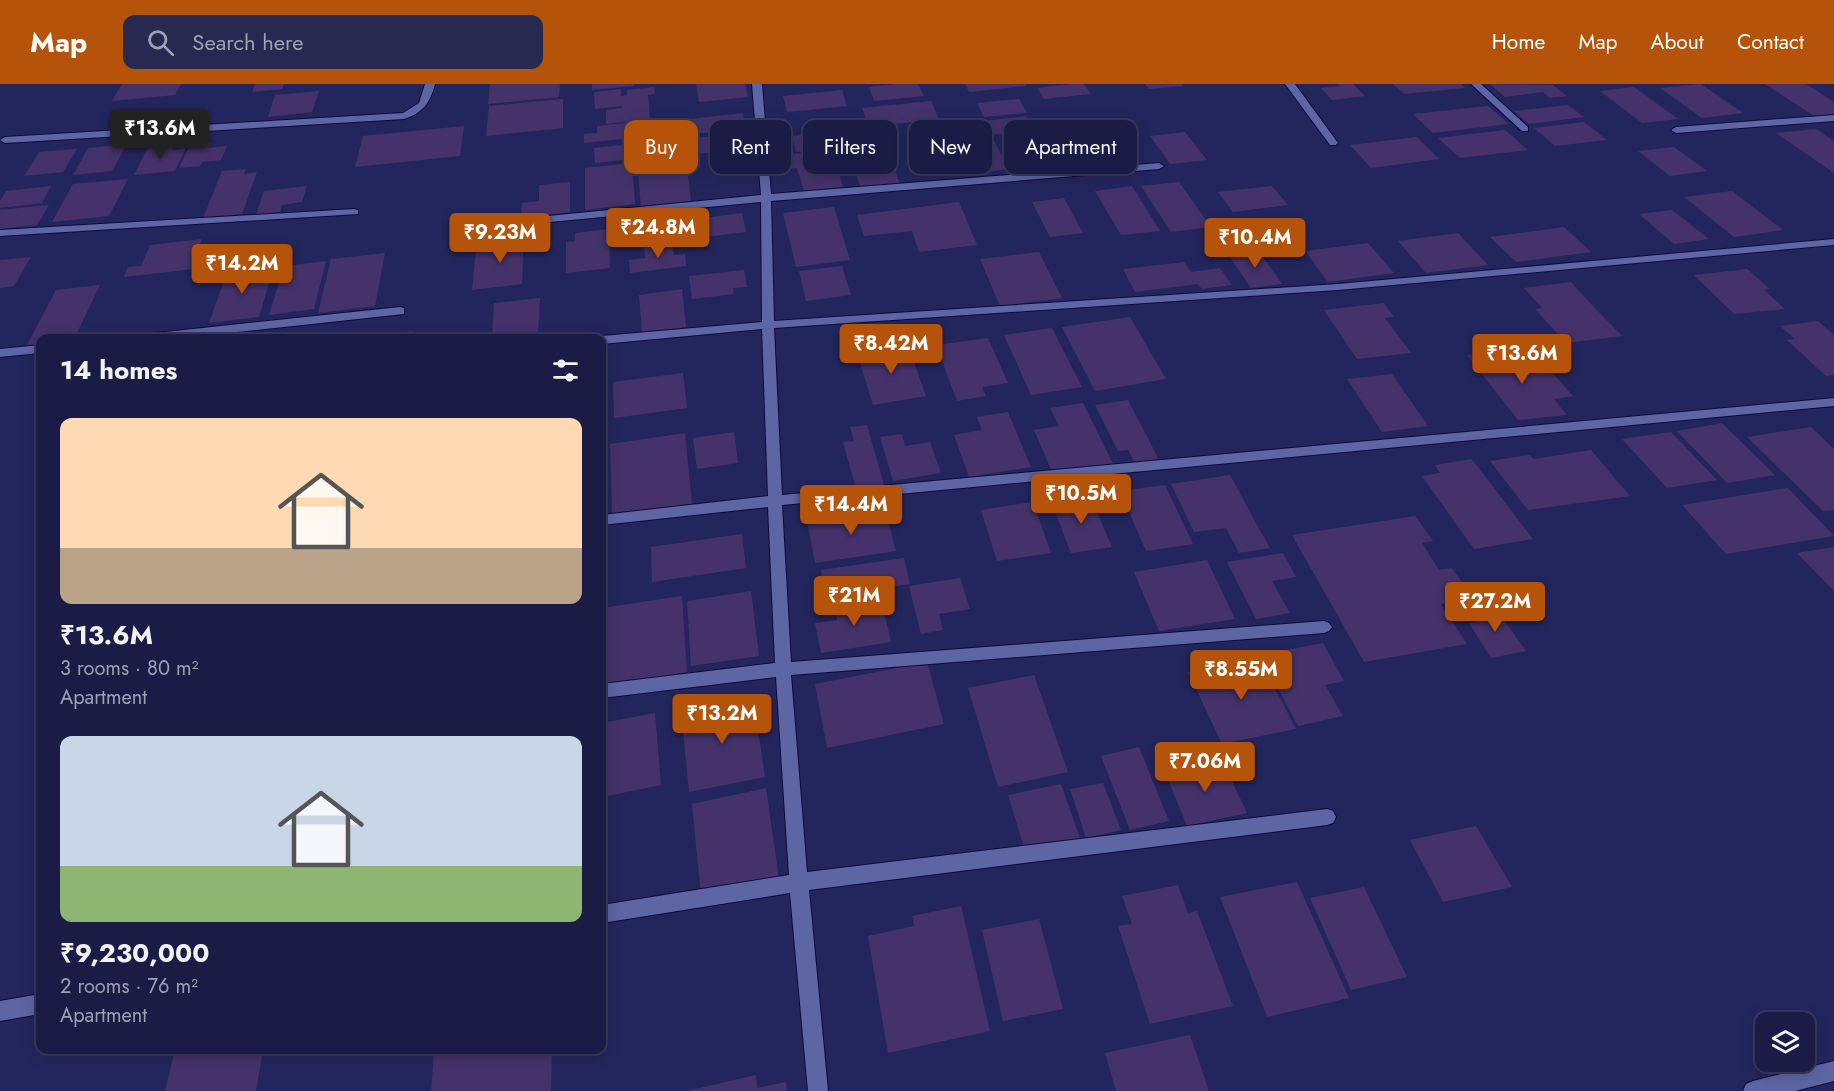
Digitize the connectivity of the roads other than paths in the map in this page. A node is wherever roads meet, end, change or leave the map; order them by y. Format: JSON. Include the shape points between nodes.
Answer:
{"nodes":[{"id":1,"x":430,"y":84,"type":"edge"},
{"id":2,"x":757,"y":84,"type":"edge"},
{"id":3,"x":1290,"y":84,"type":"edge"},
{"id":4,"x":1476,"y":84,"type":"edge"},
{"id":5,"x":1834,"y":118,"type":"edge"},
{"id":6,"x":1525,"y":129,"type":"dead end"},
{"id":7,"x":1676,"y":130,"type":"dead end"},
{"id":8,"x":5,"y":140,"type":"dead end"},
{"id":9,"x":1333,"y":142,"type":"dead end"},
{"id":10,"x":1159,"y":166,"type":"dead end"},
{"id":11,"x":766,"y":198,"type":"junction"},
{"id":12,"x":354,"y":212,"type":"dead end"},
{"id":13,"x":488,"y":225,"type":"dead end"},
{"id":14,"x":0,"y":233,"type":"edge"},
{"id":15,"x":1834,"y":242,"type":"edge"},
{"id":16,"x":400,"y":311,"type":"dead end"},
{"id":17,"x":768,"y":325,"type":"junction"},
{"id":18,"x":184,"y":334,"type":"edge"},
{"id":19,"x":606,"y":340,"type":"edge"},
{"id":20,"x":36,"y":349,"type":"edge"},
{"id":21,"x":0,"y":353,"type":"edge"},
{"id":22,"x":1834,"y":402,"type":"edge"},
{"id":23,"x":773,"y":501,"type":"junction"},
{"id":24,"x":606,"y":520,"type":"edge"},
{"id":25,"x":1324,"y":627,"type":"dead end"},
{"id":26,"x":783,"y":669,"type":"junction"},
{"id":27,"x":606,"y":691,"type":"edge"},
{"id":28,"x":1327,"y":818,"type":"dead end"},
{"id":29,"x":800,"y":882,"type":"junction"},
{"id":30,"x":606,"y":913,"type":"edge"},
{"id":31,"x":36,"y":1005,"type":"edge"},
{"id":32,"x":0,"y":1011,"type":"edge"},
{"id":33,"x":1834,"y":1071,"type":"edge"},
{"id":34,"x":818,"y":1091,"type":"edge"},
{"id":35,"x":1753,"y":1091,"type":"edge"}],
"edges":[{"from":1,"to":8,"type":"street","via":[[419,111],[404,116]]},
{"from":2,"to":11,"type":"street"},
{"from":3,"to":9,"type":"street"},
{"from":4,"to":6,"type":"street"},
{"from":5,"to":7,"type":"street"},
{"from":10,"to":11,"type":"street"},
{"from":11,"to":13,"type":"street"},
{"from":11,"to":17,"type":"street"},
{"from":12,"to":14,"type":"street"},
{"from":15,"to":17,"type":"street","via":[[1338,287]]},
{"from":16,"to":18,"type":"street"},
{"from":17,"to":19,"type":"street"},
{"from":17,"to":23,"type":"street"},
{"from":20,"to":21,"type":"street"},
{"from":22,"to":23,"type":"street"},
{"from":23,"to":24,"type":"street"},
{"from":23,"to":26,"type":"street"},
{"from":25,"to":26,"type":"street"},
{"from":26,"to":27,"type":"street"},
{"from":26,"to":29,"type":"street"},
{"from":28,"to":29,"type":"street"},
{"from":29,"to":30,"type":"street"},
{"from":29,"to":34,"type":"street"},
{"from":31,"to":32,"type":"street"},
{"from":33,"to":35,"type":"street"}]}
